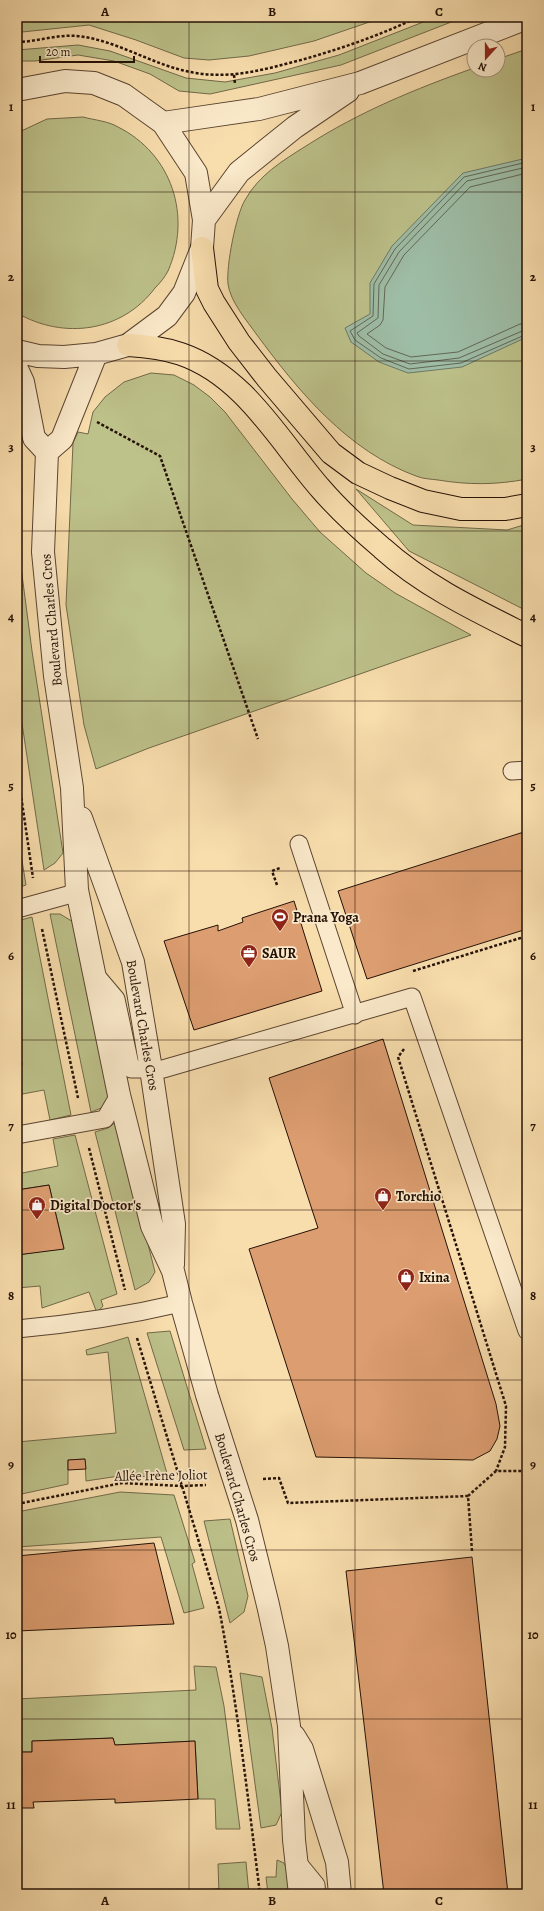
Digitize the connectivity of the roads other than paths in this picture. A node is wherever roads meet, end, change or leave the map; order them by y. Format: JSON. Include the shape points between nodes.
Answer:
{"nodes":[{"id":1,"x":527,"y":18,"type":"edge"},
{"id":2,"x":360,"y":83,"type":"junction"},
{"id":3,"x":17,"y":90,"type":"edge"},
{"id":4,"x":163,"y":123,"type":"junction"},
{"id":5,"x":204,"y":220,"type":"junction"},
{"id":6,"x":202,"y":248,"type":"junction"},
{"id":7,"x":128,"y":345,"type":"junction"},
{"id":8,"x":17,"y":351,"type":"edge"},
{"id":9,"x":96,"y":354,"type":"junction"},
{"id":10,"x":17,"y":369,"type":"edge"},
{"id":11,"x":47,"y":452,"type":"junction"},
{"id":12,"x":527,"y":505,"type":"edge"},
{"id":13,"x":527,"y":636,"type":"edge"},
{"id":14,"x":72,"y":788,"type":"junction"},
{"id":15,"x":299,"y":844,"type":"dead end"},
{"id":16,"x":77,"y":890,"type":"junction"},
{"id":17,"x":17,"y":908,"type":"edge"},
{"id":18,"x":94,"y":973,"type":"junction"},
{"id":19,"x":355,"y":1014,"type":"junction"},
{"id":20,"x":151,"y":1069,"type":"junction"},
{"id":21,"x":119,"y":1095,"type":"junction"},
{"id":22,"x":17,"y":1135,"type":"edge"},
{"id":23,"x":173,"y":1271,"type":"junction"},
{"id":24,"x":181,"y":1303,"type":"junction"},
{"id":25,"x":17,"y":1329,"type":"edge"},
{"id":26,"x":527,"y":1331,"type":"edge"},
{"id":27,"x":289,"y":1726,"type":"junction"},
{"id":28,"x":298,"y":1863,"type":"junction"},
{"id":29,"x":300,"y":1894,"type":"edge"},
{"id":30,"x":317,"y":1894,"type":"edge"},
{"id":31,"x":340,"y":1894,"type":"edge"}],
"edges":[{"from":1,"to":2,"type":"street"},
{"from":2,"to":4,"type":"street","via":[[259,109]]},
{"from":2,"to":5,"type":"street","via":[[295,127],[239,172]]},
{"from":3,"to":4,"type":"street","via":[[65,82],[94,82],[124,95]]},
{"from":4,"to":5,"type":"street","via":[[196,173]]},
{"from":5,"to":6,"type":"street"},
{"from":6,"to":7,"type":"street","via":[[184,294],[167,316]]},
{"from":6,"to":12,"type":"highway","via":[[207,289],[214,303],[239,342],[267,378],[331,453],[358,473],[423,501],[461,509],[505,509]]},
{"from":7,"to":9,"type":"street"},
{"from":7,"to":13,"type":"highway","via":[[154,347],[182,354],[216,372],[248,398],[321,490],[383,549],[451,597]]},
{"from":8,"to":9,"type":"street","via":[[38,356],[64,357]]},
{"from":9,"to":11,"type":"street","via":[[62,439]]},
{"from":10,"to":11,"type":"street","via":[[23,382],[34,438]]},
{"from":11,"to":14,"type":"street","name":"Boulevard Charles Cros","via":[[44,552],[55,676]]},
{"from":14,"to":16,"type":"street","name":"Boulevard Charles Cros"},
{"from":14,"to":20,"type":"street","name":"Boulevard Charles Cros","via":[[133,962]]},
{"from":15,"to":19,"type":"lane"},
{"from":16,"to":17,"type":"lane","via":[[68,895]]},
{"from":16,"to":18,"type":"street","name":"Boulevard Charles Cros"},
{"from":18,"to":20,"type":"lane","via":[[116,999],[132,1069]]},
{"from":18,"to":21,"type":"street","name":"Boulevard Charles Cros"},
{"from":19,"to":20,"type":"lane","via":[[187,1063]]},
{"from":19,"to":26,"type":"lane","via":[[412,997]]},
{"from":20,"to":23,"type":"street","name":"Boulevard Charles Cros","via":[[174,1224]]},
{"from":21,"to":22,"type":"lane","via":[[105,1119]]},
{"from":21,"to":23,"type":"street","name":"Boulevard Charles Cros","via":[[152,1226]]},
{"from":23,"to":24,"type":"street","name":"Boulevard Charles Cros"},
{"from":24,"to":25,"type":"lane","via":[[131,1315]]},
{"from":24,"to":27,"type":"street","name":"Boulevard Charles Cros","via":[[247,1520],[277,1646]]},
{"from":27,"to":28,"type":"street","name":"Boulevard Charles Cros","via":[[294,1840]]},
{"from":27,"to":31,"type":"street","name":"Boulevard Charles Cros","via":[[302,1749],[337,1862]]},
{"from":28,"to":29,"type":"street","name":"Boulevard Charles Cros"},
{"from":28,"to":30,"type":"lane","via":[[316,1885]]}]}
